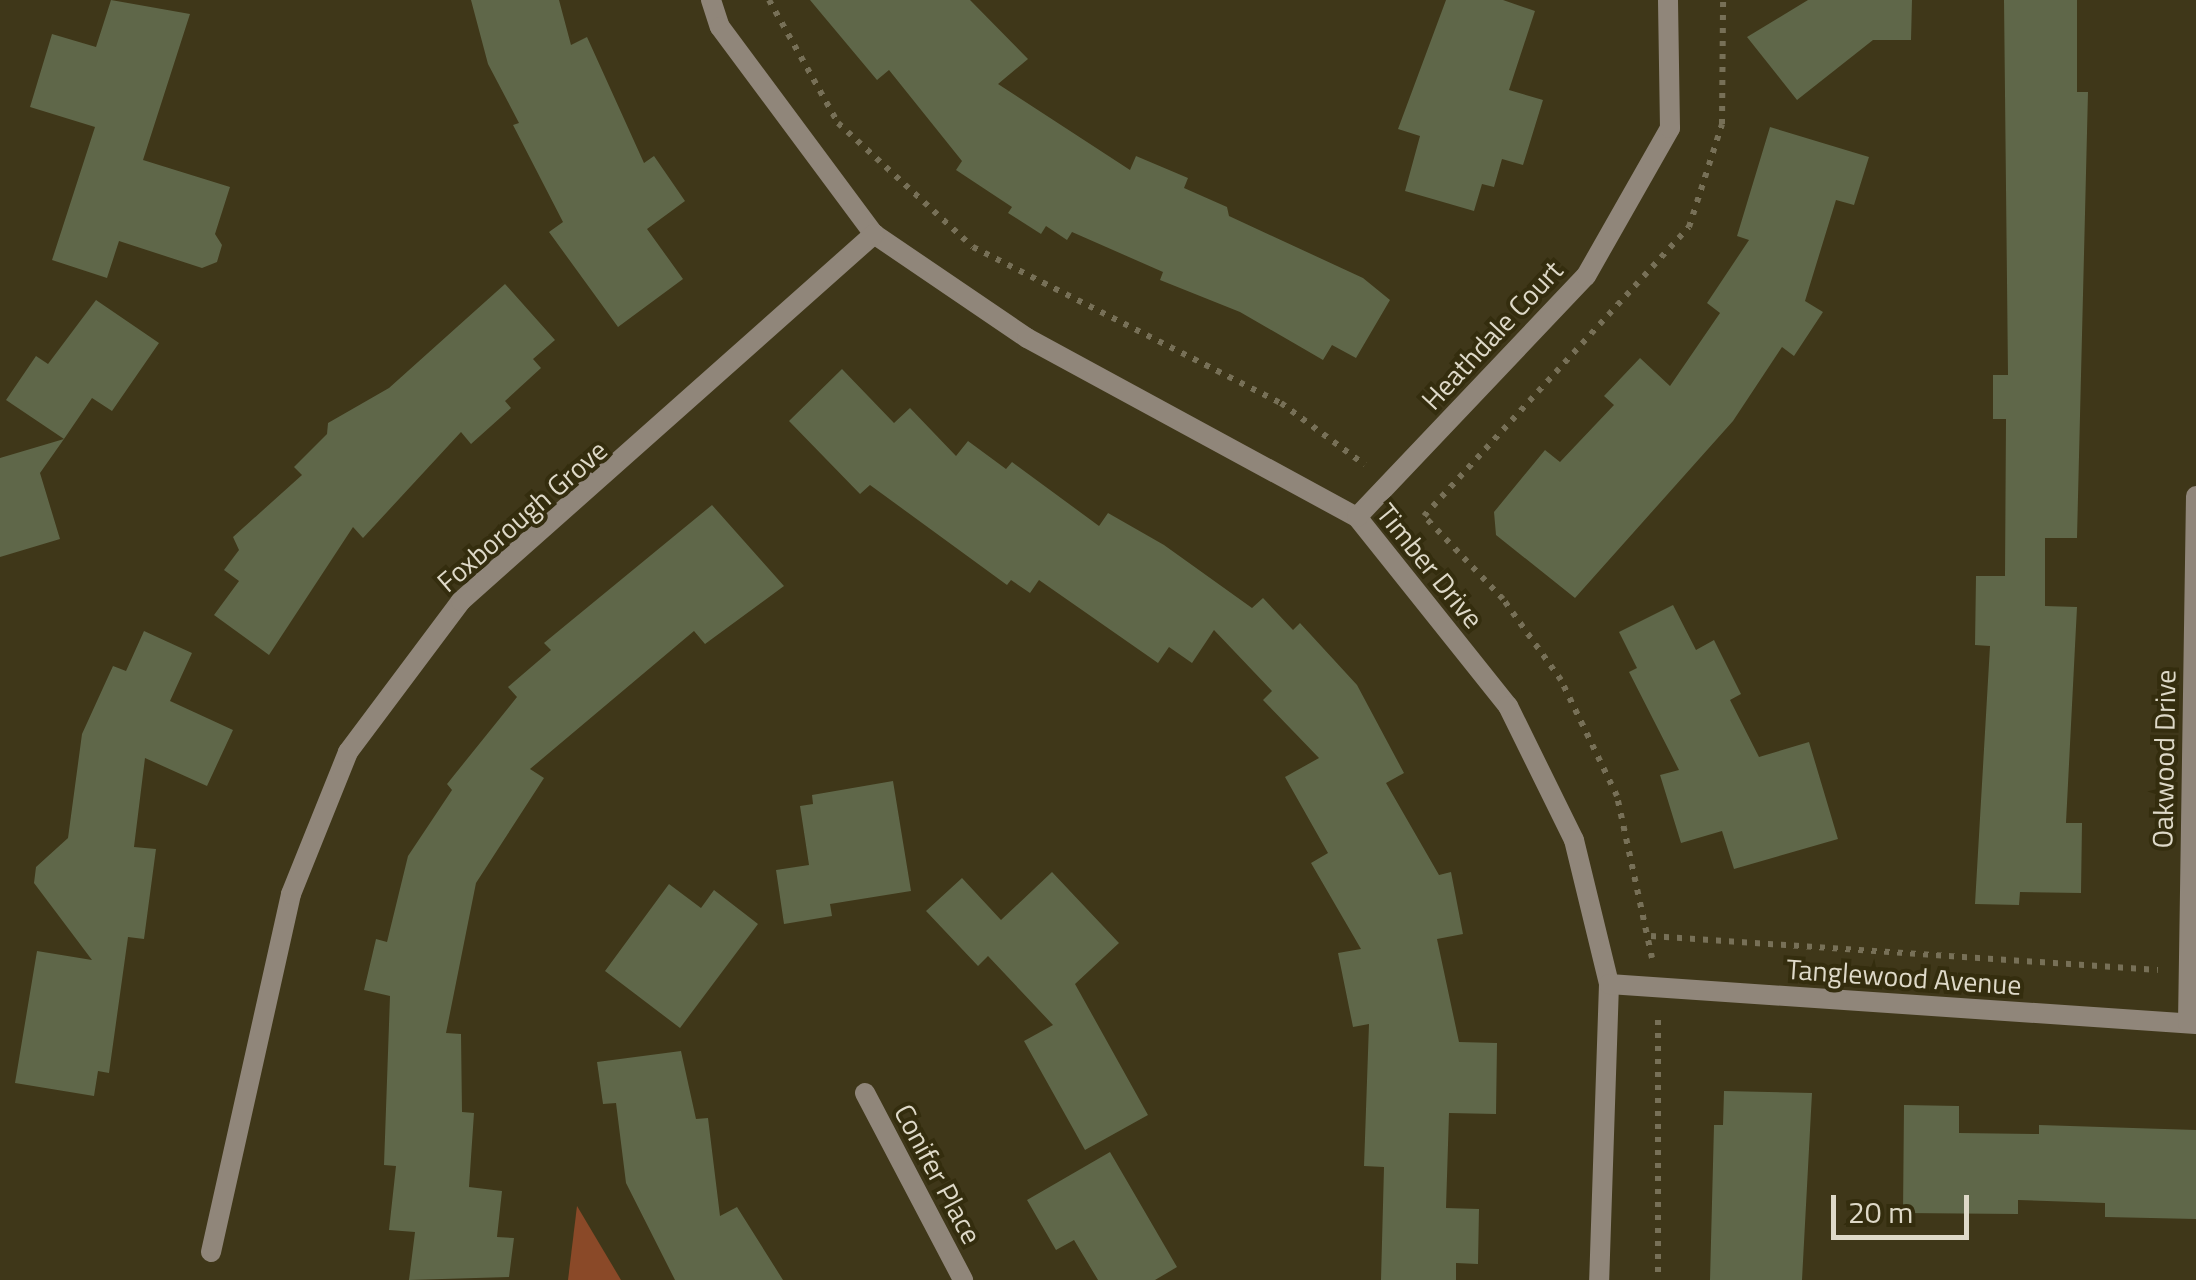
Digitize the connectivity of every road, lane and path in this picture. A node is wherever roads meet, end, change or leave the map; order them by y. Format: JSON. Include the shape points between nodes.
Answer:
{"nodes":[{"id":1,"x":711,"y":0,"type":"edge"},
{"id":2,"x":769,"y":0,"type":"edge"},
{"id":3,"x":1668,"y":0,"type":"edge"},
{"id":4,"x":1723,"y":0,"type":"edge"},
{"id":5,"x":874,"y":234,"type":"junction"},
{"id":6,"x":1389,"y":483,"type":"junction"},
{"id":7,"x":2196,"y":496,"type":"edge"},
{"id":8,"x":1357,"y":516,"type":"junction"},
{"id":9,"x":1424,"y":516,"type":"junction"},
{"id":10,"x":1650,"y":936,"type":"junction"},
{"id":11,"x":2176,"y":972,"type":"dead end"},
{"id":12,"x":1609,"y":984,"type":"junction"},
{"id":13,"x":1655,"y":988,"type":"junction"},
{"id":14,"x":2192,"y":1024,"type":"edge"},
{"id":15,"x":865,"y":1092,"type":"dead end"},
{"id":16,"x":210,"y":1252,"type":"dead end"},
{"id":17,"x":963,"y":1280,"type":"edge"},
{"id":18,"x":1599,"y":1280,"type":"edge"},
{"id":19,"x":1658,"y":1280,"type":"edge"}],
"edges":[{"from":1,"to":5,"type":"street","name":"Timber Drive","via":[[720,27]]},
{"from":2,"to":6,"type":"path","via":[[838,122],[973,246],[1281,403]]},
{"from":3,"to":6,"type":"street","name":"Heathdale Court","via":[[1670,128],[1586,276]]},
{"from":4,"to":9,"type":"path","via":[[1722,124],[1689,227]]},
{"from":5,"to":8,"type":"street","name":"Timber Drive","via":[[1027,338]]},
{"from":5,"to":16,"type":"street","name":"Foxborough Grove","via":[[461,601],[348,752],[291,894]]},
{"from":6,"to":8,"type":"street","name":"Heathdale Court"},
{"from":6,"to":9,"type":"path"},
{"from":7,"to":14,"type":"street","name":"Oakwood Drive"},
{"from":8,"to":12,"type":"street","name":"Timber Drive","via":[[1508,706],[1574,840]]},
{"from":9,"to":10,"type":"path","via":[[1503,598],[1562,680],[1617,796]]},
{"from":10,"to":11,"type":"path"},
{"from":10,"to":13,"type":"path"},
{"from":12,"to":13,"type":"street","name":"Tanglewood Avenue"},
{"from":12,"to":18,"type":"street","name":"Timber Drive"},
{"from":13,"to":14,"type":"street","name":"Tanglewood Avenue"},
{"from":13,"to":19,"type":"path"},
{"from":15,"to":17,"type":"street","name":"Conifer Place"}]}
